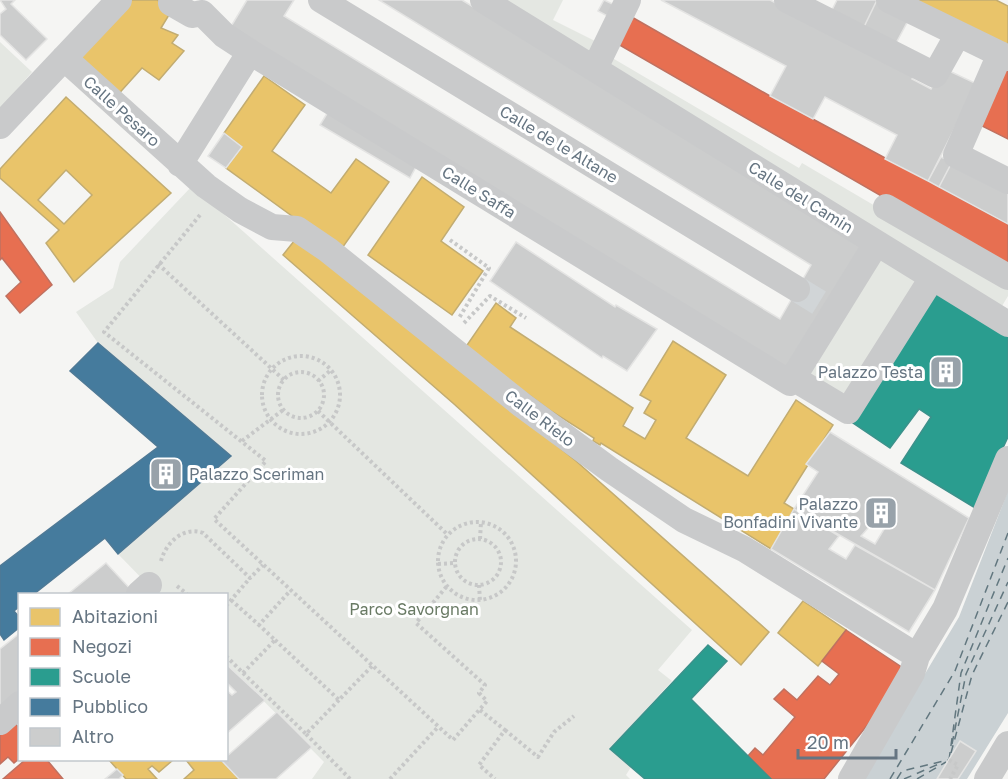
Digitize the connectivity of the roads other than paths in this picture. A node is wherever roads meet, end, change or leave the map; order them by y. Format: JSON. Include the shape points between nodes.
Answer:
{"nodes":[{"id":1,"x":119,"y":0,"type":"edge"},
{"id":2,"x":321,"y":0,"type":"edge"},
{"id":3,"x":483,"y":0,"type":"edge"},
{"id":4,"x":628,"y":0,"type":"edge"},
{"id":5,"x":787,"y":0,"type":"edge"},
{"id":6,"x":889,"y":0,"type":"edge"},
{"id":7,"x":171,"y":3,"type":"dead end"},
{"id":8,"x":205,"y":7,"type":"edge"},
{"id":9,"x":958,"y":34,"type":"junction"},
{"id":10,"x":250,"y":52,"type":"junction"},
{"id":11,"x":1004,"y":56,"type":"edge"},
{"id":12,"x":64,"y":58,"type":"junction"},
{"id":13,"x":595,"y":68,"type":"junction"},
{"id":14,"x":0,"y":126,"type":"edge"},
{"id":15,"x":180,"y":164,"type":"junction"},
{"id":16,"x":1008,"y":181,"type":"edge"},
{"id":17,"x":886,"y":207,"type":"dead end"},
{"id":18,"x":876,"y":244,"type":"junction"},
{"id":19,"x":1008,"y":277,"type":"edge"},
{"id":20,"x":932,"y":278,"type":"junction"},
{"id":21,"x":797,"y":289,"type":"tunnel mouth"},
{"id":22,"x":1008,"y":324,"type":"edge"},
{"id":23,"x":792,"y":381,"type":"junction"},
{"id":24,"x":1008,"y":459,"type":"edge"},
{"id":25,"x":917,"y":656,"type":"junction"},
{"id":26,"x":18,"y":706,"type":"edge"},
{"id":27,"x":0,"y":722,"type":"edge"},
{"id":28,"x":1008,"y":744,"type":"edge"},
{"id":29,"x":851,"y":779,"type":"edge"},
{"id":30,"x":987,"y":779,"type":"edge"}],
"edges":[{"from":1,"to":12,"type":"street"},
{"from":2,"to":21,"type":"street","name":"Calle de le Altane"},
{"from":3,"to":13,"type":"street","name":"Calle del Camin"},
{"from":4,"to":13,"type":"street"},
{"from":5,"to":9,"type":"street","via":[[935,75]]},
{"from":6,"to":9,"type":"street"},
{"from":7,"to":8,"type":"street","name":"Calle Saffa","via":[[192,15]]},
{"from":8,"to":10,"type":"street","name":"Calle Saffa","via":[[224,35]]},
{"from":9,"to":11,"type":"street"},
{"from":10,"to":15,"type":"street"},
{"from":10,"to":23,"type":"street","name":"Calle Saffa"},
{"from":11,"to":16,"type":"street","via":[[956,155]]},
{"from":12,"to":14,"type":"street"},
{"from":12,"to":15,"type":"street","name":"Calle Pesaro"},
{"from":13,"to":18,"type":"street","name":"Calle del Camin"},
{"from":15,"to":25,"type":"street","name":"Calle Rielo","via":[[240,210],[272,227],[297,229],[522,405],[684,520],[744,549]]},
{"from":17,"to":19,"type":"street"},
{"from":18,"to":20,"type":"street","name":"Calle del Camin"},
{"from":18,"to":23,"type":"street"},
{"from":20,"to":22,"type":"street","name":"Calle del Camin"},
{"from":20,"to":23,"type":"street","name":"Calle Saffa","via":[[848,411]]},
{"from":24,"to":25,"type":"street","via":[[945,609]]},
{"from":25,"to":29,"type":"street","via":[[912,673]]},
{"from":26,"to":27,"type":"street"},
{"from":28,"to":30,"type":"street"}]}
